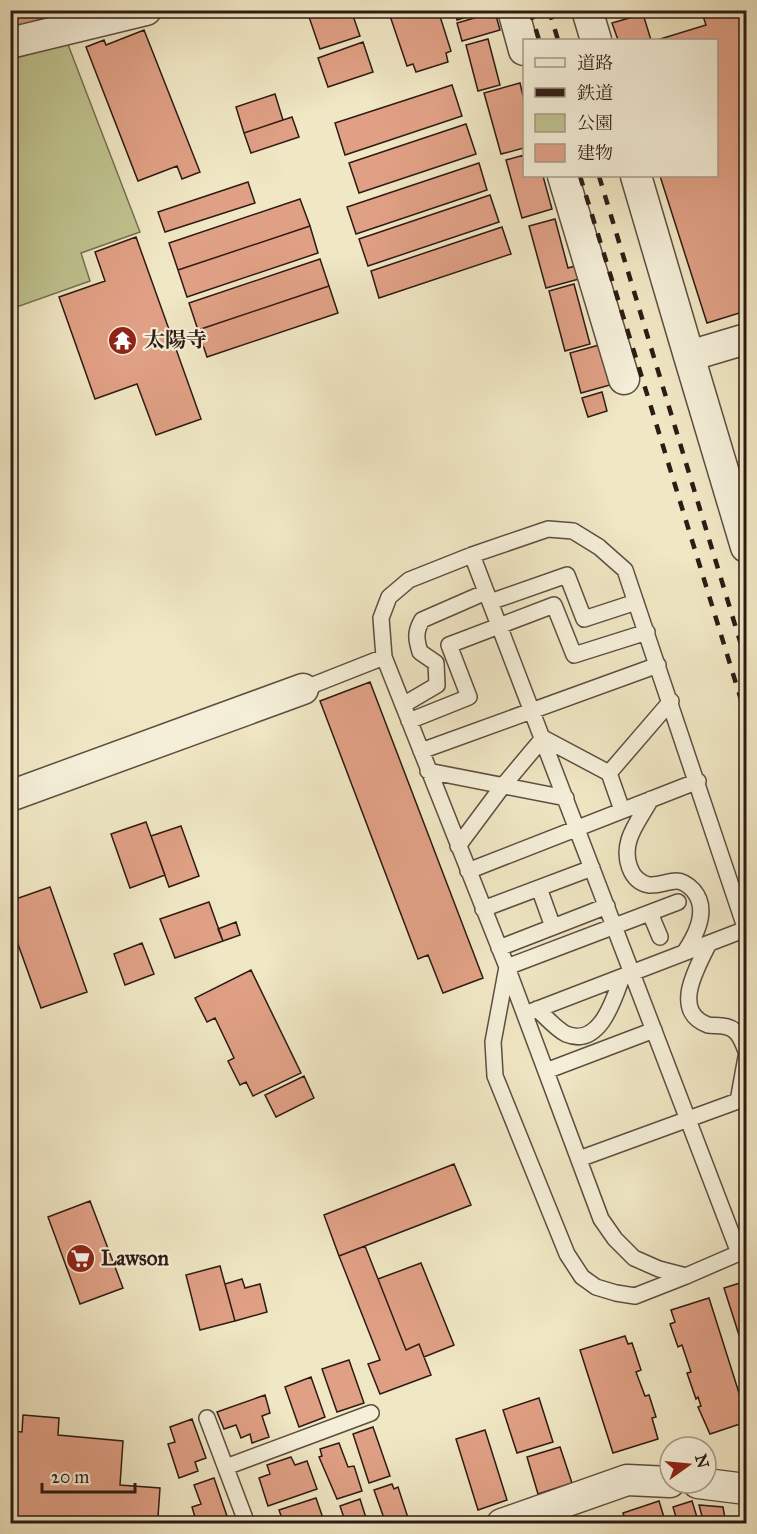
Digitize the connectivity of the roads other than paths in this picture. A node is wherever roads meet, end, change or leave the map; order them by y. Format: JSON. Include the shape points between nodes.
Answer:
{"nodes":[{"id":1,"x":146,"y":10,"type":"edge"},
{"id":2,"x":513,"y":10,"type":"edge"},
{"id":3,"x":587,"y":10,"type":"edge"},
{"id":4,"x":596,"y":39,"type":"edge"},
{"id":5,"x":10,"y":43,"type":"edge"},
{"id":6,"x":523,"y":43,"type":"edge"},
{"id":7,"x":563,"y":177,"type":"edge"},
{"id":8,"x":636,"y":177,"type":"edge"},
{"id":9,"x":747,"y":339,"type":"edge"},
{"id":10,"x":689,"y":356,"type":"junction"},
{"id":11,"x":624,"y":379,"type":"dead end"},
{"id":12,"x":747,"y":547,"type":"edge"},
{"id":13,"x":472,"y":555,"type":"junction"},
{"id":14,"x":488,"y":597,"type":"junction"},
{"id":15,"x":636,"y":602,"type":"junction"},
{"id":16,"x":499,"y":624,"type":"junction"},
{"id":17,"x":647,"y":632,"type":"junction"},
{"id":18,"x":384,"y":657,"type":"junction"},
{"id":19,"x":658,"y":665,"type":"junction"},
{"id":20,"x":303,"y":689,"type":"joint"},
{"id":21,"x":671,"y":701,"type":"junction"},
{"id":22,"x":403,"y":705,"type":"junction"},
{"id":23,"x":532,"y":712,"type":"junction"},
{"id":24,"x":409,"y":721,"type":"junction"},
{"id":25,"x":543,"y":738,"type":"junction"},
{"id":26,"x":421,"y":751,"type":"junction"},
{"id":27,"x":428,"y":771,"type":"junction"},
{"id":28,"x":609,"y":773,"type":"junction"},
{"id":29,"x":698,"y":781,"type":"junction"},
{"id":30,"x":501,"y":787,"type":"junction"},
{"id":31,"x":10,"y":796,"type":"edge"},
{"id":32,"x":566,"y":798,"type":"junction"},
{"id":33,"x":651,"y":799,"type":"junction"},
{"id":34,"x":622,"y":810,"type":"junction"},
{"id":35,"x":577,"y":828,"type":"junction"},
{"id":36,"x":458,"y":846,"type":"junction"},
{"id":37,"x":592,"y":868,"type":"junction"},
{"id":38,"x":468,"y":871,"type":"junction"},
{"id":39,"x":539,"y":888,"type":"junction"},
{"id":40,"x":678,"y":902,"type":"dead end"},
{"id":41,"x":607,"y":906,"type":"junction"},
{"id":42,"x":483,"y":909,"type":"junction"},
{"id":43,"x":650,"y":913,"type":"junction"},
{"id":44,"x":553,"y":927,"type":"junction"},
{"id":45,"x":615,"y":927,"type":"junction"},
{"id":46,"x":746,"y":930,"type":"edge"},
{"id":47,"x":660,"y":937,"type":"dead end"},
{"id":48,"x":709,"y":943,"type":"junction"},
{"id":49,"x":499,"y":948,"type":"junction"},
{"id":50,"x":684,"y":952,"type":"junction"},
{"id":51,"x":507,"y":968,"type":"junction"},
{"id":52,"x":627,"y":974,"type":"junction"},
{"id":53,"x":531,"y":1012,"type":"junction"},
{"id":54,"x":654,"y":1030,"type":"junction"},
{"id":55,"x":747,"y":1051,"type":"edge"},
{"id":56,"x":747,"y":1057,"type":"edge"},
{"id":57,"x":546,"y":1071,"type":"junction"},
{"id":58,"x":742,"y":1099,"type":"edge"},
{"id":59,"x":688,"y":1120,"type":"junction"},
{"id":60,"x":579,"y":1159,"type":"junction"},
{"id":61,"x":743,"y":1251,"type":"edge"},
{"id":62,"x":686,"y":1276,"type":"junction"},
{"id":63,"x":371,"y":1413,"type":"dead end"},
{"id":64,"x":207,"y":1418,"type":"dead end"},
{"id":65,"x":226,"y":1467,"type":"junction"},
{"id":66,"x":658,"y":1481,"type":"edge"},
{"id":67,"x":718,"y":1486,"type":"edge"},
{"id":68,"x":747,"y":1490,"type":"edge"},
{"id":69,"x":247,"y":1524,"type":"edge"},
{"id":70,"x":502,"y":1524,"type":"edge"}],
"edges":[{"from":1,"to":5,"type":"street"},
{"from":2,"to":6,"type":"street"},
{"from":3,"to":4,"type":"street"},
{"from":7,"to":11,"type":"street"},
{"from":8,"to":10,"type":"street"},
{"from":9,"to":10,"type":"street"},
{"from":10,"to":12,"type":"street"},
{"from":13,"to":14,"type":"lane"},
{"from":13,"to":15,"type":"lane","via":[[548,529],[573,531],[625,570]]},
{"from":13,"to":18,"type":"lane","via":[[409,580],[389,597],[381,618]]},
{"from":14,"to":15,"type":"lane","via":[[567,575],[584,620]]},
{"from":14,"to":16,"type":"lane"},
{"from":14,"to":22,"type":"lane","via":[[422,620],[416,639],[420,652],[436,663],[436,686]]},
{"from":15,"to":17,"type":"lane"},
{"from":16,"to":17,"type":"lane","via":[[554,605],[574,655]]},
{"from":16,"to":23,"type":"lane"},
{"from":16,"to":24,"type":"lane","via":[[449,645],[469,697]]},
{"from":17,"to":19,"type":"lane"},
{"from":18,"to":20,"type":"lane"},
{"from":18,"to":22,"type":"lane"},
{"from":19,"to":21,"type":"lane"},
{"from":19,"to":23,"type":"lane"},
{"from":20,"to":31,"type":"street"},
{"from":21,"to":28,"type":"lane"},
{"from":21,"to":29,"type":"lane"},
{"from":22,"to":24,"type":"lane"},
{"from":23,"to":25,"type":"lane"},
{"from":23,"to":26,"type":"lane"},
{"from":24,"to":26,"type":"lane"},
{"from":25,"to":28,"type":"lane"},
{"from":25,"to":30,"type":"lane"},
{"from":25,"to":32,"type":"lane"},
{"from":26,"to":27,"type":"lane"},
{"from":27,"to":30,"type":"lane"},
{"from":27,"to":36,"type":"lane"},
{"from":28,"to":34,"type":"lane"},
{"from":29,"to":33,"type":"lane"},
{"from":29,"to":46,"type":"lane"},
{"from":30,"to":32,"type":"lane"},
{"from":30,"to":36,"type":"lane"},
{"from":32,"to":35,"type":"lane"},
{"from":33,"to":34,"type":"lane"},
{"from":33,"to":50,"type":"lane","via":[[629,840],[628,862],[634,877],[647,885],[677,881],[688,885],[700,898],[701,913],[694,939]]},
{"from":34,"to":35,"type":"lane"},
{"from":35,"to":37,"type":"lane"},
{"from":35,"to":38,"type":"lane"},
{"from":36,"to":38,"type":"lane"},
{"from":37,"to":39,"type":"lane"},
{"from":37,"to":41,"type":"lane"},
{"from":38,"to":42,"type":"lane"},
{"from":39,"to":42,"type":"lane"},
{"from":39,"to":44,"type":"lane"},
{"from":40,"to":43,"type":"lane"},
{"from":41,"to":44,"type":"lane"},
{"from":41,"to":45,"type":"lane"},
{"from":42,"to":49,"type":"lane"},
{"from":43,"to":45,"type":"lane"},
{"from":43,"to":47,"type":"lane"},
{"from":44,"to":49,"type":"lane"},
{"from":45,"to":51,"type":"lane"},
{"from":45,"to":52,"type":"lane"},
{"from":46,"to":48,"type":"lane"},
{"from":48,"to":50,"type":"lane"},
{"from":48,"to":55,"type":"lane","via":[[689,984],[688,1003],[697,1018],[740,1034]]},
{"from":49,"to":51,"type":"lane"},
{"from":50,"to":52,"type":"lane"},
{"from":51,"to":53,"type":"lane"},
{"from":51,"to":62,"type":"lane","via":[[493,1042],[495,1076],[567,1254],[582,1277],[596,1287],[616,1293],[635,1296]]},
{"from":52,"to":53,"type":"lane"},
{"from":52,"to":53,"type":"lane","via":[[597,1029],[583,1035],[567,1034]]},
{"from":52,"to":54,"type":"lane"},
{"from":53,"to":57,"type":"lane"},
{"from":54,"to":57,"type":"lane"},
{"from":54,"to":59,"type":"lane"},
{"from":56,"to":58,"type":"lane"},
{"from":57,"to":60,"type":"lane"},
{"from":58,"to":59,"type":"lane"},
{"from":59,"to":60,"type":"lane"},
{"from":59,"to":61,"type":"lane"},
{"from":60,"to":62,"type":"lane","via":[[601,1220],[615,1239],[634,1258]]},
{"from":61,"to":62,"type":"lane"},
{"from":63,"to":65,"type":"lane"},
{"from":64,"to":65,"type":"lane"},
{"from":65,"to":69,"type":"lane"},
{"from":66,"to":70,"type":"street","via":[[627,1480]]},
{"from":67,"to":68,"type":"street"}]}
